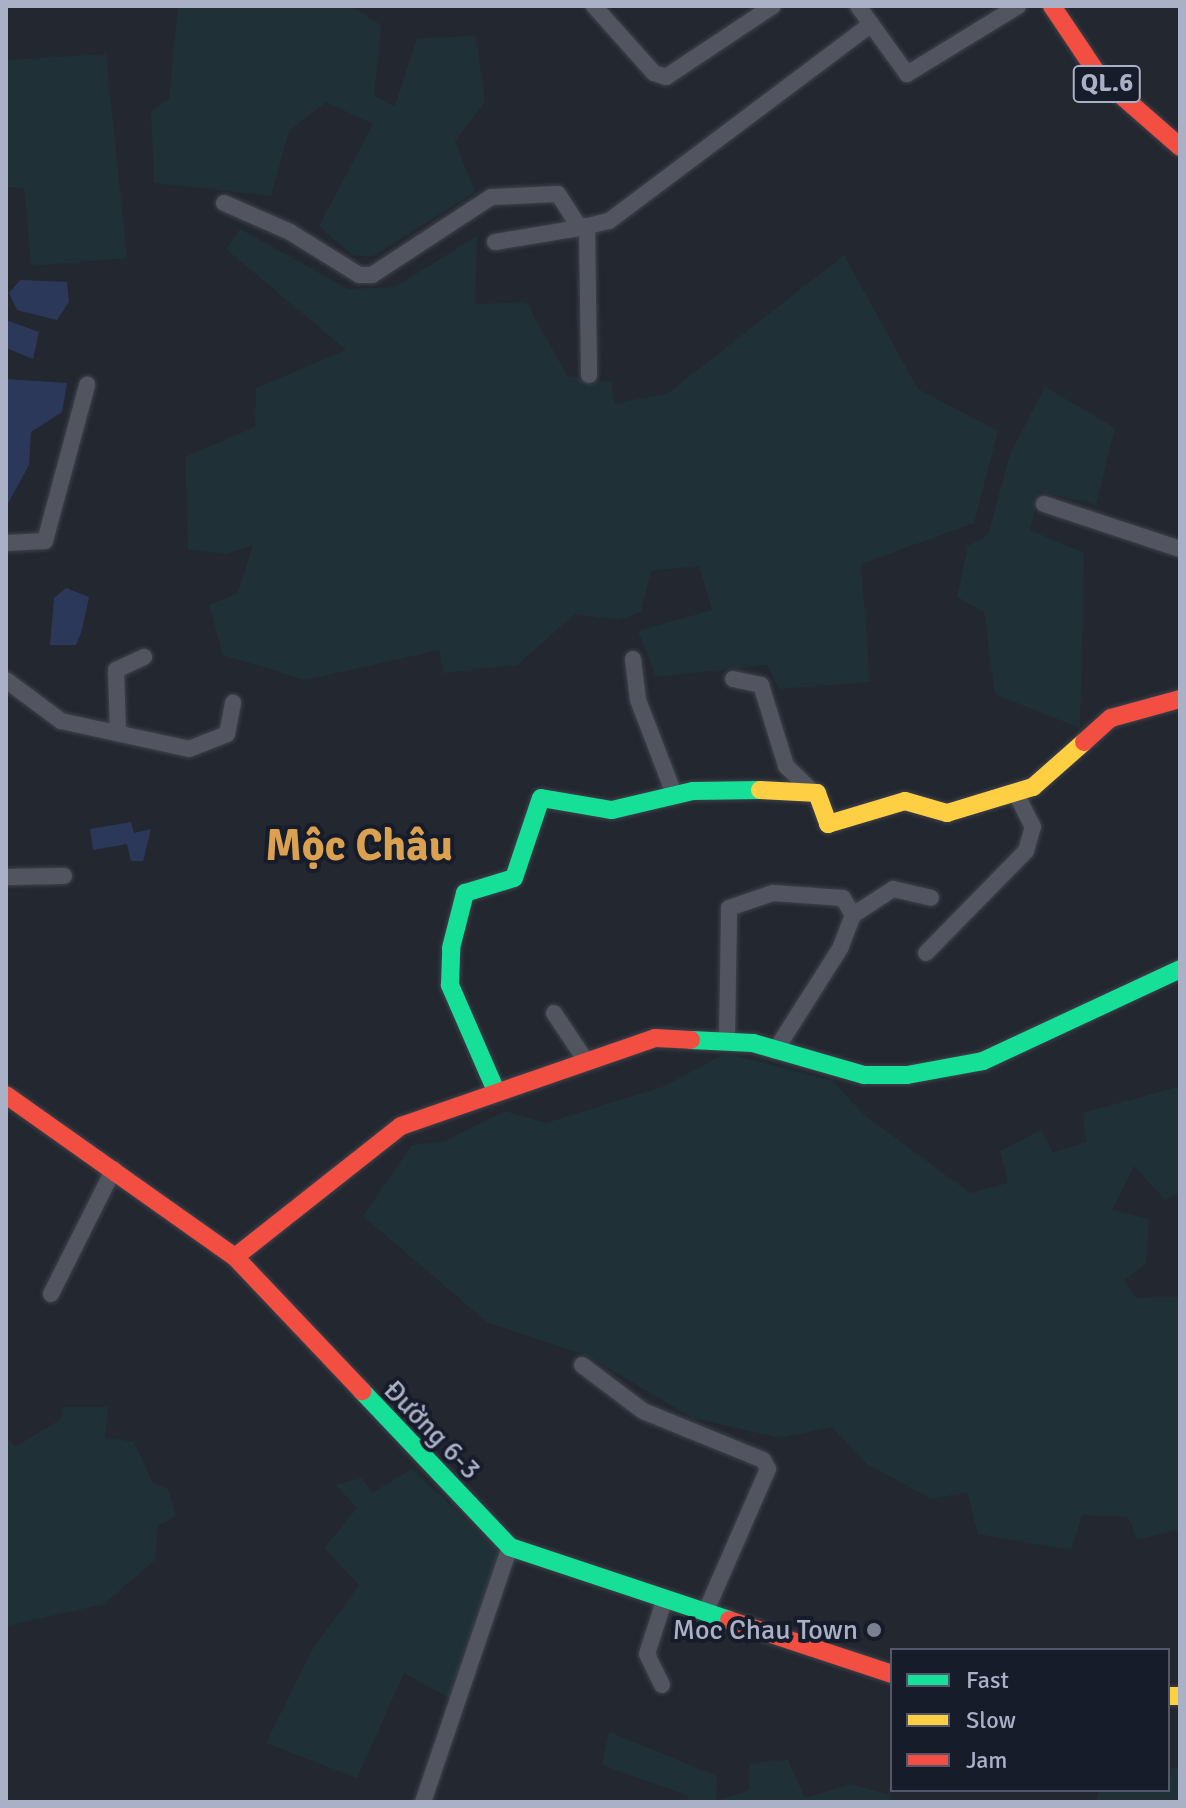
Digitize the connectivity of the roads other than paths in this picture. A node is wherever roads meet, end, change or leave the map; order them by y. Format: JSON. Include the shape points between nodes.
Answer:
{"nodes":[{"id":1,"x":773,"y":6,"type":"edge"},
{"id":2,"x":858,"y":6,"type":"edge"},
{"id":3,"x":1018,"y":6,"type":"edge"},
{"id":4,"x":1052,"y":6,"type":"edge"},
{"id":5,"x":599,"y":9,"type":"edge"},
{"id":6,"x":871,"y":24,"type":"junction"},
{"id":7,"x":1180,"y":147,"type":"edge"},
{"id":8,"x":224,"y":203,"type":"dead end"},
{"id":9,"x":579,"y":228,"type":"junction"},
{"id":10,"x":495,"y":242,"type":"dead end"},
{"id":11,"x":589,"y":375,"type":"dead end"},
{"id":12,"x":87,"y":385,"type":"dead end"},
{"id":13,"x":1044,"y":504,"type":"dead end"},
{"id":14,"x":6,"y":543,"type":"edge"},
{"id":15,"x":1180,"y":549,"type":"edge"},
{"id":16,"x":144,"y":657,"type":"dead end"},
{"id":17,"x":633,"y":659,"type":"dead end"},
{"id":18,"x":733,"y":679,"type":"dead end"},
{"id":19,"x":6,"y":680,"type":"edge"},
{"id":20,"x":1180,"y":699,"type":"edge"},
{"id":21,"x":233,"y":703,"type":"dead end"},
{"id":22,"x":118,"y":733,"type":"junction"},
{"id":23,"x":812,"y":791,"type":"junction"},
{"id":24,"x":1016,"y":793,"type":"junction"},
{"id":25,"x":674,"y":794,"type":"junction"},
{"id":26,"x":64,"y":876,"type":"dead end"},
{"id":27,"x":6,"y":877,"type":"edge"},
{"id":28,"x":931,"y":898,"type":"dead end"},
{"id":29,"x":853,"y":915,"type":"junction"},
{"id":30,"x":926,"y":953,"type":"dead end"},
{"id":31,"x":1180,"y":969,"type":"edge"},
{"id":32,"x":554,"y":1013,"type":"dead end"},
{"id":33,"x":727,"y":1040,"type":"junction"},
{"id":34,"x":775,"y":1051,"type":"junction"},
{"id":35,"x":586,"y":1061,"type":"junction"},
{"id":36,"x":496,"y":1091,"type":"junction"},
{"id":37,"x":6,"y":1095,"type":"edge"},
{"id":38,"x":114,"y":1169,"type":"junction"},
{"id":39,"x":235,"y":1257,"type":"junction"},
{"id":40,"x":51,"y":1294,"type":"dead end"},
{"id":41,"x":582,"y":1365,"type":"dead end"},
{"id":42,"x":510,"y":1547,"type":"junction"},
{"id":43,"x":665,"y":1598,"type":"junction"},
{"id":44,"x":706,"y":1611,"type":"junction"},
{"id":45,"x":890,"y":1673,"type":"edge"},
{"id":46,"x":662,"y":1685,"type":"dead end"},
{"id":47,"x":423,"y":1802,"type":"edge"}],
"edges":[{"from":1,"to":5,"type":"street","via":[[666,77],[654,73]]},
{"from":2,"to":6,"type":"street"},
{"from":3,"to":6,"type":"street","via":[[907,74]]},
{"from":4,"to":7,"type":"main road","number":"QL.6","via":[[1099,76]]},
{"from":6,"to":9,"type":"street","via":[[620,216]]},
{"from":8,"to":9,"type":"street","via":[[290,232],[359,275],[372,275],[481,202],[558,194]]},
{"from":9,"to":10,"type":"street"},
{"from":9,"to":11,"type":"street"},
{"from":12,"to":14,"type":"street","via":[[45,541]]},
{"from":13,"to":15,"type":"street"},
{"from":16,"to":22,"type":"street","via":[[116,670]]},
{"from":17,"to":25,"type":"street","via":[[638,700]]},
{"from":18,"to":23,"type":"street","via":[[761,685],[786,766]]},
{"from":19,"to":22,"type":"street","via":[[48,716]]},
{"from":20,"to":24,"type":"main road","via":[[1111,718],[1059,768]]},
{"from":21,"to":22,"type":"street","via":[[227,734],[199,749]]},
{"from":23,"to":24,"type":"main road","via":[[833,825],[905,801],[947,813]]},
{"from":23,"to":25,"type":"main road"},
{"from":24,"to":30,"type":"street","via":[[1031,820],[1030,843]]},
{"from":25,"to":36,"type":"main road","via":[[612,810],[541,798],[514,878],[465,893],[448,973]]},
{"from":26,"to":27,"type":"street"},
{"from":28,"to":29,"type":"street","via":[[893,889]]},
{"from":29,"to":33,"type":"street","via":[[843,898],[807,893],[749,896],[729,908]]},
{"from":29,"to":34,"type":"street"},
{"from":31,"to":34,"type":"main road","via":[[983,1061],[944,1070],[864,1075]]},
{"from":32,"to":35,"type":"street"},
{"from":33,"to":34,"type":"main road"},
{"from":33,"to":35,"type":"main road","via":[[655,1038]]},
{"from":35,"to":36,"type":"main road"},
{"from":36,"to":39,"type":"main road","via":[[401,1126]]},
{"from":37,"to":38,"type":"main road","name":"Đường 6-3"},
{"from":38,"to":39,"type":"main road","name":"Đường 6-3"},
{"from":38,"to":40,"type":"street"},
{"from":39,"to":42,"type":"main road","name":"Đường 6-3"},
{"from":41,"to":44,"type":"street","via":[[643,1411],[763,1460],[764,1482]]},
{"from":42,"to":43,"type":"main road","name":"Đường 6-3"},
{"from":42,"to":47,"type":"street"},
{"from":43,"to":44,"type":"main road","name":"Đường 6-3"},
{"from":43,"to":46,"type":"street","via":[[647,1654]]},
{"from":44,"to":45,"type":"main road","name":"Đường 6-3"}]}
